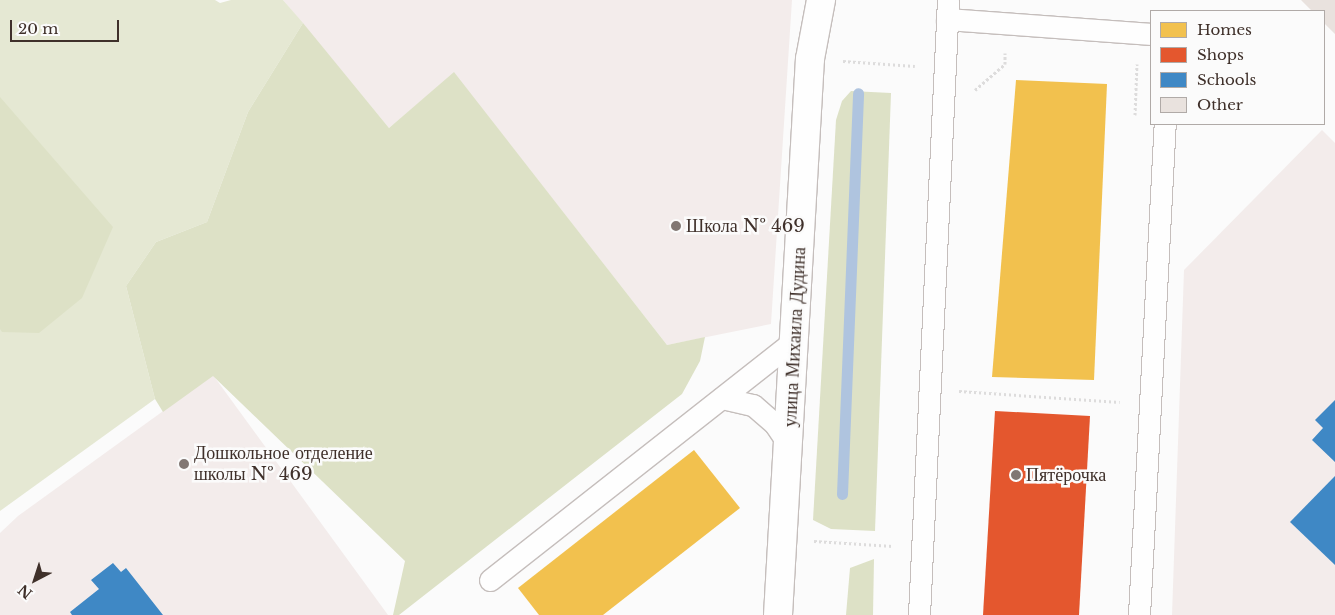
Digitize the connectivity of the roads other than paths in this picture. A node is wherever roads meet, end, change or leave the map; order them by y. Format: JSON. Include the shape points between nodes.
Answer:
{"nodes":[{"id":1,"x":821,"y":0,"type":"edge"},
{"id":2,"x":948,"y":9,"type":"edge"},
{"id":3,"x":1150,"y":34,"type":"edge"},
{"id":4,"x":1165,"y":125,"type":"edge"},
{"id":5,"x":795,"y":340,"type":"junction"},
{"id":6,"x":722,"y":398,"type":"junction"},
{"id":7,"x":788,"y":444,"type":"junction"},
{"id":8,"x":490,"y":580,"type":"dead end"},
{"id":9,"x":778,"y":615,"type":"edge"},
{"id":10,"x":919,"y":615,"type":"edge"},
{"id":11,"x":1139,"y":615,"type":"edge"}],
"edges":[{"from":1,"to":5,"type":"street","name":"улица Михаила Дудина","via":[[810,59]]},
{"from":2,"to":3,"type":"lane"},
{"from":2,"to":10,"type":"lane"},
{"from":4,"to":11,"type":"lane"},
{"from":5,"to":6,"type":"lane"},
{"from":5,"to":7,"type":"street","name":"улица Михаила Дудина"},
{"from":6,"to":7,"type":"lane","via":[[753,405],[774,423]]},
{"from":6,"to":8,"type":"lane"},
{"from":7,"to":9,"type":"street","name":"улица Михаила Дудина"}]}
